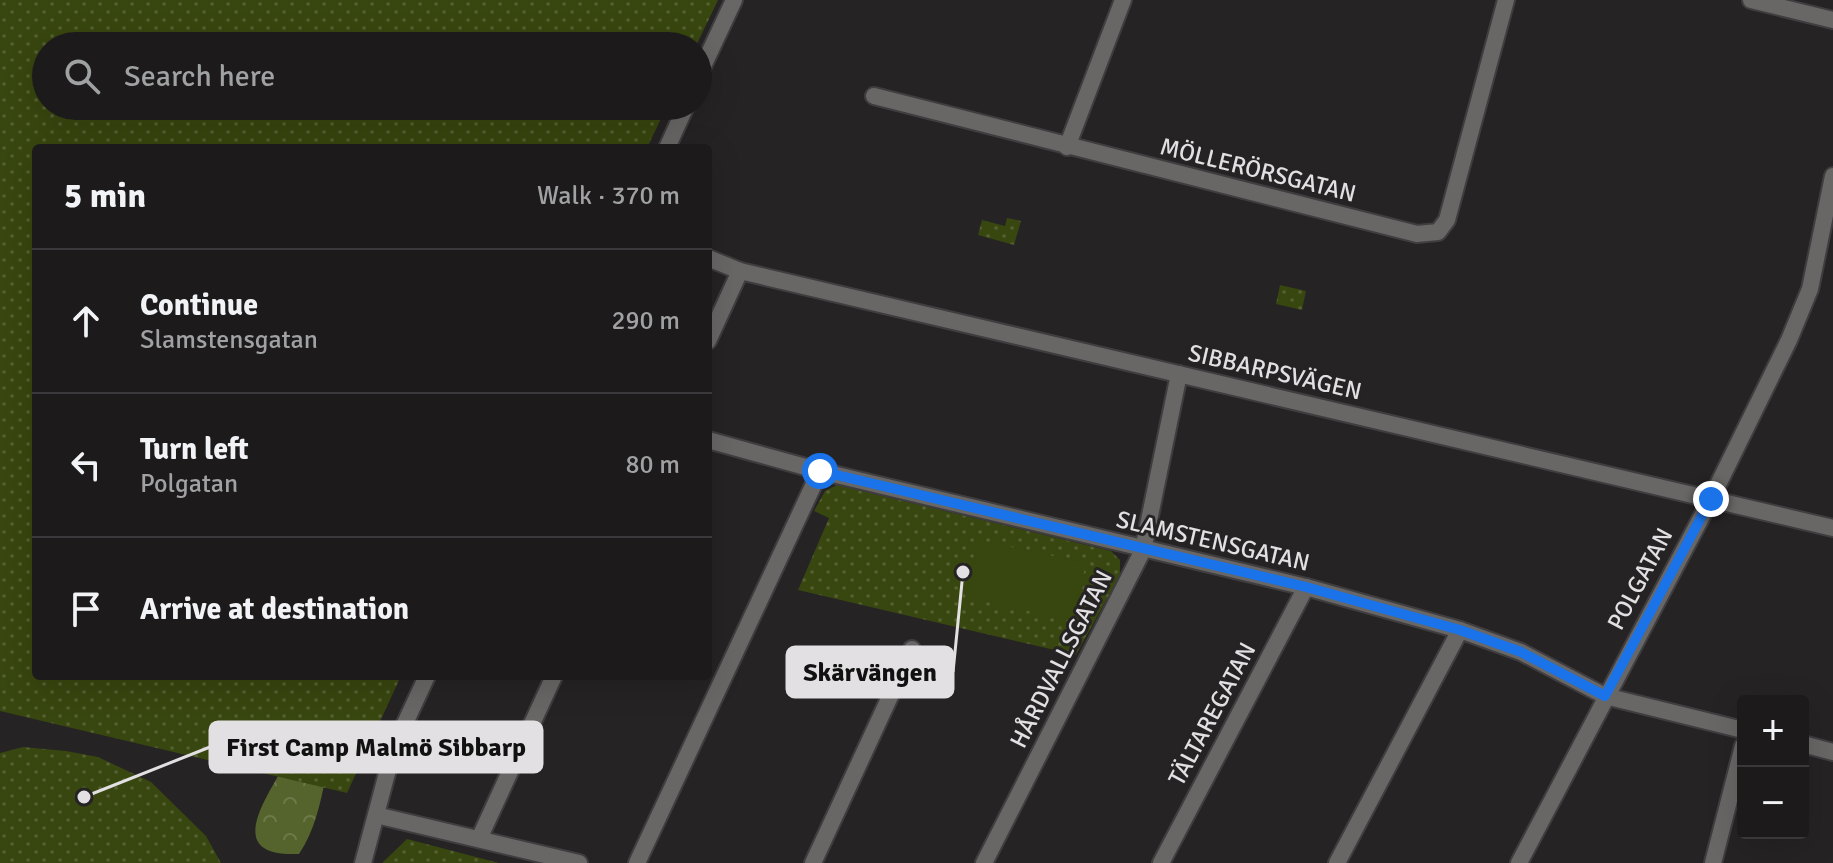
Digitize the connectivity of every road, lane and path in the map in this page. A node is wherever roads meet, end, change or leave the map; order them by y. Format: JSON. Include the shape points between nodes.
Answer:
{"nodes":[{"id":1,"x":734,"y":0,"type":"edge"},
{"id":2,"x":1123,"y":0,"type":"edge"},
{"id":3,"x":1506,"y":0,"type":"edge"},
{"id":4,"x":1751,"y":0,"type":"edge"},
{"id":5,"x":1833,"y":20,"type":"edge"},
{"id":6,"x":712,"y":47,"type":"edge"},
{"id":7,"x":874,"y":96,"type":"dead end"},
{"id":8,"x":680,"y":120,"type":"edge"},
{"id":9,"x":669,"y":144,"type":"edge"},
{"id":10,"x":1067,"y":147,"type":"junction"},
{"id":11,"x":1833,"y":176,"type":"edge"},
{"id":12,"x":712,"y":260,"type":"edge"},
{"id":13,"x":740,"y":271,"type":"junction"},
{"id":14,"x":712,"y":332,"type":"edge"},
{"id":15,"x":1179,"y":374,"type":"junction"},
{"id":16,"x":712,"y":441,"type":"edge"},
{"id":17,"x":820,"y":471,"type":"junction"},
{"id":18,"x":1711,"y":499,"type":"junction"},
{"id":19,"x":1833,"y":528,"type":"edge"},
{"id":20,"x":1143,"y":550,"type":"junction"},
{"id":21,"x":1306,"y":587,"type":"junction"},
{"id":22,"x":1460,"y":630,"type":"junction"},
{"id":23,"x":912,"y":649,"type":"dead end"},
{"id":24,"x":425,"y":680,"type":"edge"},
{"id":25,"x":552,"y":680,"type":"edge"},
{"id":26,"x":1605,"y":696,"type":"junction"},
{"id":27,"x":1737,"y":729,"type":"edge"},
{"id":28,"x":1809,"y":746,"type":"edge"},
{"id":29,"x":1833,"y":752,"type":"edge"},
{"id":30,"x":1738,"y":767,"type":"edge"},
{"id":31,"x":376,"y":815,"type":"junction"},
{"id":32,"x":479,"y":839,"type":"junction"},
{"id":33,"x":363,"y":863,"type":"edge"},
{"id":34,"x":579,"y":863,"type":"edge"},
{"id":35,"x":637,"y":863,"type":"edge"},
{"id":36,"x":813,"y":863,"type":"edge"},
{"id":37,"x":984,"y":863,"type":"edge"},
{"id":38,"x":1161,"y":863,"type":"edge"},
{"id":39,"x":1337,"y":863,"type":"edge"},
{"id":40,"x":1519,"y":863,"type":"edge"},
{"id":41,"x":1713,"y":863,"type":"edge"}],
"edges":[{"from":1,"to":6,"type":"street"},
{"from":2,"to":10,"type":"street"},
{"from":3,"to":10,"type":"street","name":"MÖLLERÖRSGATAN","via":[[1447,220],[1438,232],[1417,234]]},
{"from":4,"to":5,"type":"street"},
{"from":7,"to":10,"type":"street","name":"MÖLLERÖRSGATAN"},
{"from":8,"to":9,"type":"street"},
{"from":11,"to":18,"type":"street","name":"POLGATAN","via":[[1810,289]]},
{"from":12,"to":13,"type":"street","name":"SIBBARPSVÄGEN"},
{"from":13,"to":14,"type":"street"},
{"from":13,"to":15,"type":"street","name":"SIBBARPSVÄGEN"},
{"from":15,"to":18,"type":"street","name":"SIBBARPSVÄGEN"},
{"from":15,"to":20,"type":"street","name":"HÅRDVALLSGATAN"},
{"from":16,"to":17,"type":"street","name":"SLAMSTENSGATAN"},
{"from":17,"to":20,"type":"street","name":"SLAMSTENSGATAN"},
{"from":17,"to":35,"type":"street"},
{"from":18,"to":19,"type":"street","name":"SIBBARPSVÄGEN"},
{"from":18,"to":26,"type":"street","name":"POLGATAN"},
{"from":20,"to":21,"type":"street","name":"SLAMSTENSGATAN"},
{"from":20,"to":37,"type":"street","name":"HÅRDVALLSGATAN"},
{"from":21,"to":22,"type":"street","name":"SLAMSTENSGATAN"},
{"from":21,"to":38,"type":"street","name":"TÄLTAREGATAN"},
{"from":22,"to":26,"type":"street","name":"SLAMSTENSGATAN","via":[[1521,652]]},
{"from":22,"to":39,"type":"street"},
{"from":23,"to":36,"type":"street"},
{"from":24,"to":31,"type":"street","via":[[394,747]]},
{"from":25,"to":32,"type":"street"},
{"from":26,"to":27,"type":"street","name":"SLAMSTENSGATAN"},
{"from":26,"to":40,"type":"street","name":"POLGATAN"},
{"from":28,"to":29,"type":"street"},
{"from":30,"to":41,"type":"street"},
{"from":31,"to":32,"type":"street"},
{"from":31,"to":33,"type":"street"},
{"from":32,"to":34,"type":"street"}]}
